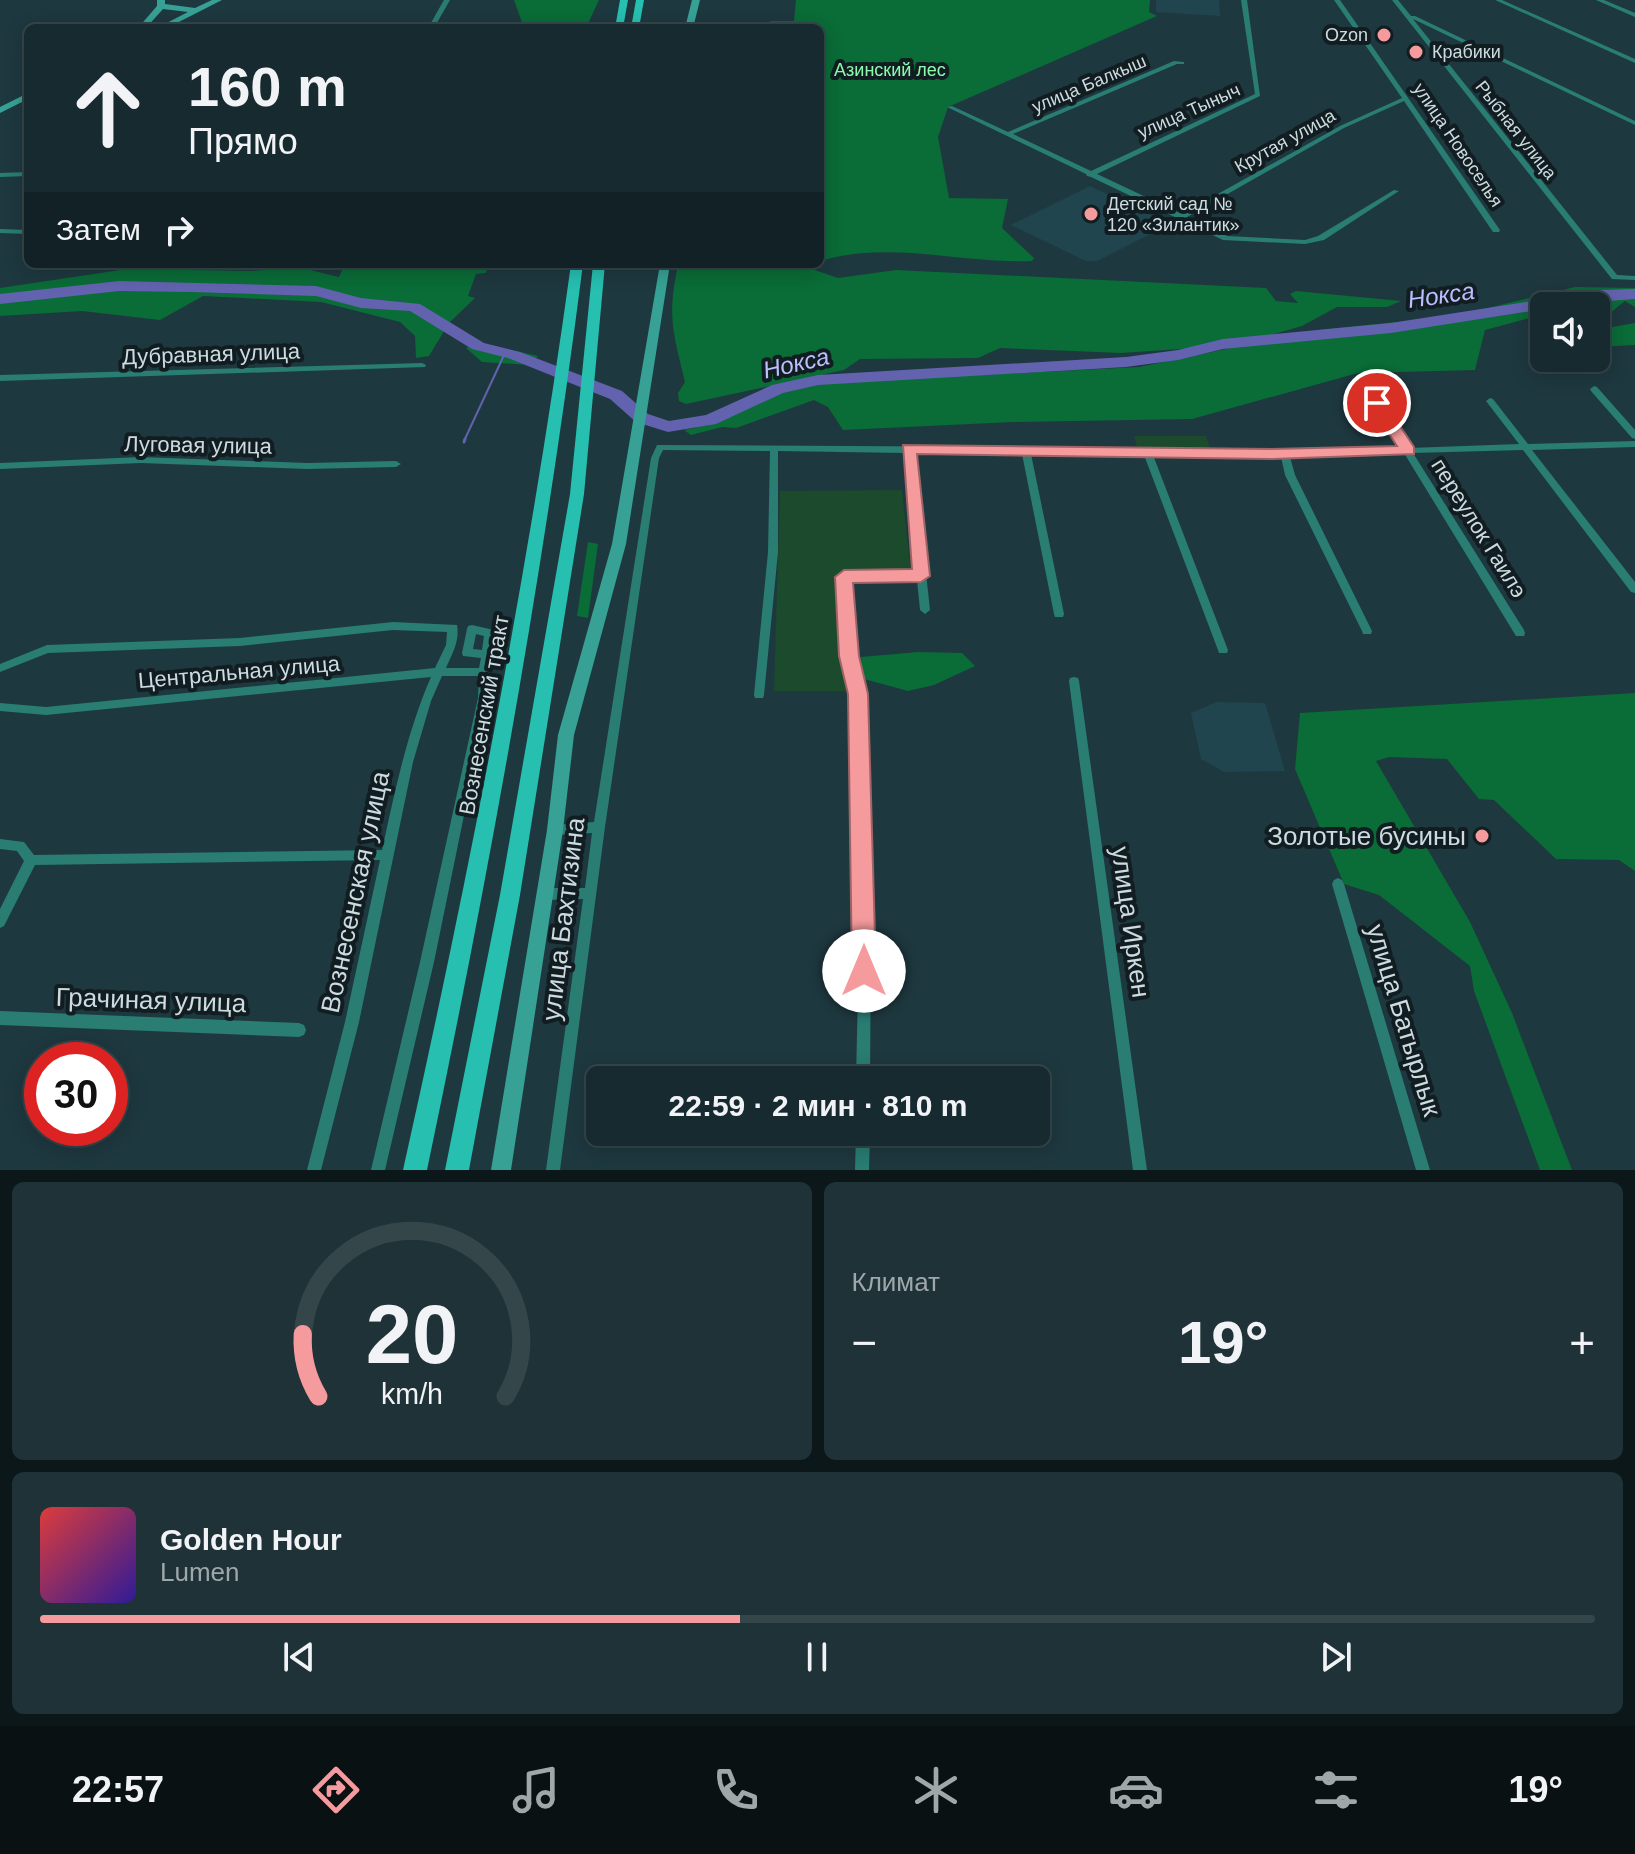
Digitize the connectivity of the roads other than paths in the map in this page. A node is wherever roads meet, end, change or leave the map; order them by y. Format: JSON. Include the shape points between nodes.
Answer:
{"nodes":[{"id":1,"x":218,"y":0,"type":"edge"},
{"id":2,"x":447,"y":0,"type":"edge"},
{"id":3,"x":624,"y":0,"type":"edge"},
{"id":4,"x":640,"y":0,"type":"edge"},
{"id":5,"x":696,"y":0,"type":"edge"},
{"id":6,"x":1244,"y":0,"type":"edge"},
{"id":7,"x":1337,"y":0,"type":"edge"},
{"id":8,"x":1395,"y":0,"type":"edge"},
{"id":9,"x":1498,"y":0,"type":"edge"},
{"id":10,"x":1599,"y":0,"type":"edge"},
{"id":11,"x":161,"y":3,"type":"edge"},
{"id":12,"x":198,"y":9,"type":"junction"},
{"id":13,"x":1635,"y":15,"type":"edge"},
{"id":14,"x":1410,"y":16,"type":"junction"},
{"id":15,"x":145,"y":24,"type":"edge"},
{"id":16,"x":169,"y":24,"type":"edge"},
{"id":17,"x":433,"y":24,"type":"edge"},
{"id":18,"x":620,"y":24,"type":"edge"},
{"id":19,"x":636,"y":24,"type":"edge"},
{"id":20,"x":690,"y":24,"type":"edge"},
{"id":21,"x":1635,"y":61,"type":"edge"},
{"id":22,"x":1182,"y":63,"type":"dead end"},
{"id":23,"x":24,"y":98,"type":"edge"},
{"id":24,"x":1406,"y":98,"type":"junction"},
{"id":25,"x":950,"y":107,"type":"dead end"},
{"id":26,"x":0,"y":110,"type":"edge"},
{"id":27,"x":1635,"y":123,"type":"edge"},
{"id":28,"x":1008,"y":134,"type":"junction"},
{"id":29,"x":24,"y":174,"type":"edge"},
{"id":30,"x":0,"y":175,"type":"edge"},
{"id":31,"x":1089,"y":175,"type":"junction"},
{"id":32,"x":1396,"y":191,"type":"dead end"},
{"id":33,"x":1182,"y":217,"type":"junction"},
{"id":34,"x":1496,"y":230,"type":"dead end"},
{"id":35,"x":0,"y":231,"type":"edge"},
{"id":36,"x":24,"y":232,"type":"edge"},
{"id":37,"x":576,"y":268,"type":"edge"},
{"id":38,"x":599,"y":268,"type":"edge"},
{"id":39,"x":664,"y":268,"type":"edge"},
{"id":40,"x":1635,"y":278,"type":"edge"},
{"id":41,"x":422,"y":365,"type":"dead end"},
{"id":42,"x":0,"y":378,"type":"edge"},
{"id":43,"x":1594,"y":389,"type":"dead end"},
{"id":44,"x":1490,"y":401,"type":"dead end"},
{"id":45,"x":1377,"y":403,"type":"dead end"},
{"id":46,"x":1635,"y":436,"type":"edge"},
{"id":47,"x":1635,"y":444,"type":"edge"},
{"id":48,"x":908,"y":449,"type":"junction"},
{"id":49,"x":1528,"y":449,"type":"junction"},
{"id":50,"x":1026,"y":450,"type":"junction"},
{"id":51,"x":774,"y":451,"type":"junction"},
{"id":52,"x":1408,"y":451,"type":"junction"},
{"id":53,"x":1148,"y":453,"type":"junction"},
{"id":54,"x":1285,"y":454,"type":"junction"},
{"id":55,"x":396,"y":464,"type":"dead end"},
{"id":56,"x":0,"y":466,"type":"edge"},
{"id":57,"x":921,"y":576,"type":"junction"},
{"id":58,"x":1635,"y":589,"type":"edge"},
{"id":59,"x":925,"y":610,"type":"dead end"},
{"id":60,"x":1059,"y":614,"type":"dead end"},
{"id":61,"x":1367,"y":631,"type":"dead end"},
{"id":62,"x":1520,"y":633,"type":"dead end"},
{"id":63,"x":1223,"y":650,"type":"dead end"},
{"id":64,"x":486,"y":654,"type":"dead end"},
{"id":65,"x":0,"y":668,"type":"edge"},
{"id":66,"x":439,"y":672,"type":"junction"},
{"id":67,"x":482,"y":672,"type":"junction"},
{"id":68,"x":1074,"y":681,"type":"dead end"},
{"id":69,"x":759,"y":695,"type":"dead end"},
{"id":70,"x":0,"y":707,"type":"edge"},
{"id":71,"x":599,"y":827,"type":"junction"},
{"id":72,"x":555,"y":830,"type":"junction"},
{"id":73,"x":0,"y":844,"type":"edge"},
{"id":74,"x":388,"y":855,"type":"junction"},
{"id":75,"x":31,"y":860,"type":"junction"},
{"id":76,"x":1338,"y":884,"type":"dead end"},
{"id":77,"x":590,"y":893,"type":"junction"},
{"id":78,"x":545,"y":894,"type":"junction"},
{"id":79,"x":0,"y":922,"type":"edge"},
{"id":80,"x":0,"y":1018,"type":"edge"},
{"id":81,"x":299,"y":1030,"type":"dead end"},
{"id":82,"x":863,"y":1066,"type":"edge"},
{"id":83,"x":863,"y":1146,"type":"edge"},
{"id":84,"x":314,"y":1170,"type":"edge"},
{"id":85,"x":378,"y":1170,"type":"edge"},
{"id":86,"x":415,"y":1170,"type":"edge"},
{"id":87,"x":457,"y":1170,"type":"edge"},
{"id":88,"x":501,"y":1170,"type":"edge"},
{"id":89,"x":553,"y":1170,"type":"edge"},
{"id":90,"x":862,"y":1170,"type":"edge"},
{"id":91,"x":1140,"y":1170,"type":"edge"},
{"id":92,"x":1423,"y":1170,"type":"edge"}],
"edges":[{"from":1,"to":12,"type":"street"},
{"from":2,"to":17,"type":"street"},
{"from":3,"to":18,"type":"main road"},
{"from":4,"to":19,"type":"main road"},
{"from":5,"to":20,"type":"street"},
{"from":6,"to":31,"type":"street","name":"улица Тыныч","via":[[1258,95]]},
{"from":7,"to":24,"type":"street","name":"улица Новоселья"},
{"from":8,"to":14,"type":"street","name":"Рыбная улица"},
{"from":9,"to":21,"type":"street"},
{"from":10,"to":13,"type":"street"},
{"from":11,"to":12,"type":"street","via":[[181,11]]},
{"from":11,"to":15,"type":"street"},
{"from":12,"to":16,"type":"street"},
{"from":14,"to":27,"type":"street"},
{"from":14,"to":40,"type":"street","name":"Рыбная улица","via":[[1615,277]]},
{"from":22,"to":28,"type":"street","name":"улица Балкыш"},
{"from":23,"to":26,"type":"street"},
{"from":24,"to":33,"type":"street","name":"Крутая улица","via":[[1342,127]]},
{"from":24,"to":34,"type":"street","name":"улица Новоселья"},
{"from":25,"to":28,"type":"street"},
{"from":28,"to":31,"type":"street"},
{"from":29,"to":30,"type":"street"},
{"from":31,"to":33,"type":"street"},
{"from":32,"to":33,"type":"street","via":[[1331,234],[1305,242],[1226,238]]},
{"from":35,"to":36,"type":"street"},
{"from":37,"to":86,"type":"main road","name":"Вознесенский тракт","via":[[545,506],[503,753]]},
{"from":38,"to":87,"type":"main road","via":[[577,494],[516,865]]},
{"from":39,"to":72,"type":"street","via":[[619,544],[566,735]]},
{"from":41,"to":42,"type":"street","name":"Дубравная улица"},
{"from":43,"to":46,"type":"street"},
{"from":44,"to":49,"type":"street"},
{"from":45,"to":52,"type":"street","name":"переулок Гаилэ"},
{"from":47,"to":49,"type":"street"},
{"from":48,"to":50,"type":"street"},
{"from":48,"to":51,"type":"street"},
{"from":48,"to":57,"type":"street"},
{"from":49,"to":52,"type":"street"},
{"from":49,"to":58,"type":"street"},
{"from":50,"to":53,"type":"street"},
{"from":50,"to":60,"type":"street"},
{"from":51,"to":69,"type":"street","via":[[773,552]]},
{"from":51,"to":71,"type":"street","name":"улица Бахтизина","via":[[660,447]]},
{"from":52,"to":54,"type":"street"},
{"from":52,"to":62,"type":"street","name":"переулок Гаилэ"},
{"from":53,"to":54,"type":"street"},
{"from":53,"to":63,"type":"street"},
{"from":54,"to":61,"type":"street","via":[[1290,475]]},
{"from":55,"to":56,"type":"street","name":"Луговая улица","via":[[141,460]]},
{"from":57,"to":59,"type":"street"},
{"from":57,"to":82,"type":"street","via":[[844,577],[849,656],[858,694]]},
{"from":64,"to":67,"type":"street"},
{"from":65,"to":66,"type":"street","name":"Вознесенская улица","via":[[47,649],[240,642],[393,626],[453,628]]},
{"from":66,"to":67,"type":"street","name":"Центральная улица"},
{"from":66,"to":70,"type":"street","name":"Центральная улица","via":[[46,711]]},
{"from":66,"to":74,"type":"street","name":"Вознесенская улица","via":[[407,762]]},
{"from":67,"to":85,"type":"street","via":[[474,743]]},
{"from":68,"to":91,"type":"street","name":"улица Иркен"},
{"from":71,"to":72,"type":"street"},
{"from":71,"to":77,"type":"street","name":"улица Бахтизина"},
{"from":72,"to":78,"type":"street"},
{"from":73,"to":75,"type":"street","via":[[20,846]]},
{"from":74,"to":75,"type":"street"},
{"from":74,"to":84,"type":"street","name":"Вознесенская улица"},
{"from":75,"to":79,"type":"street"},
{"from":76,"to":92,"type":"street","name":"улица Батырлык"},
{"from":77,"to":78,"type":"street"},
{"from":77,"to":89,"type":"street","name":"улица Бахтизина"},
{"from":78,"to":88,"type":"street"},
{"from":80,"to":81,"type":"street","name":"Грачиная улица"},
{"from":83,"to":90,"type":"street"}]}
